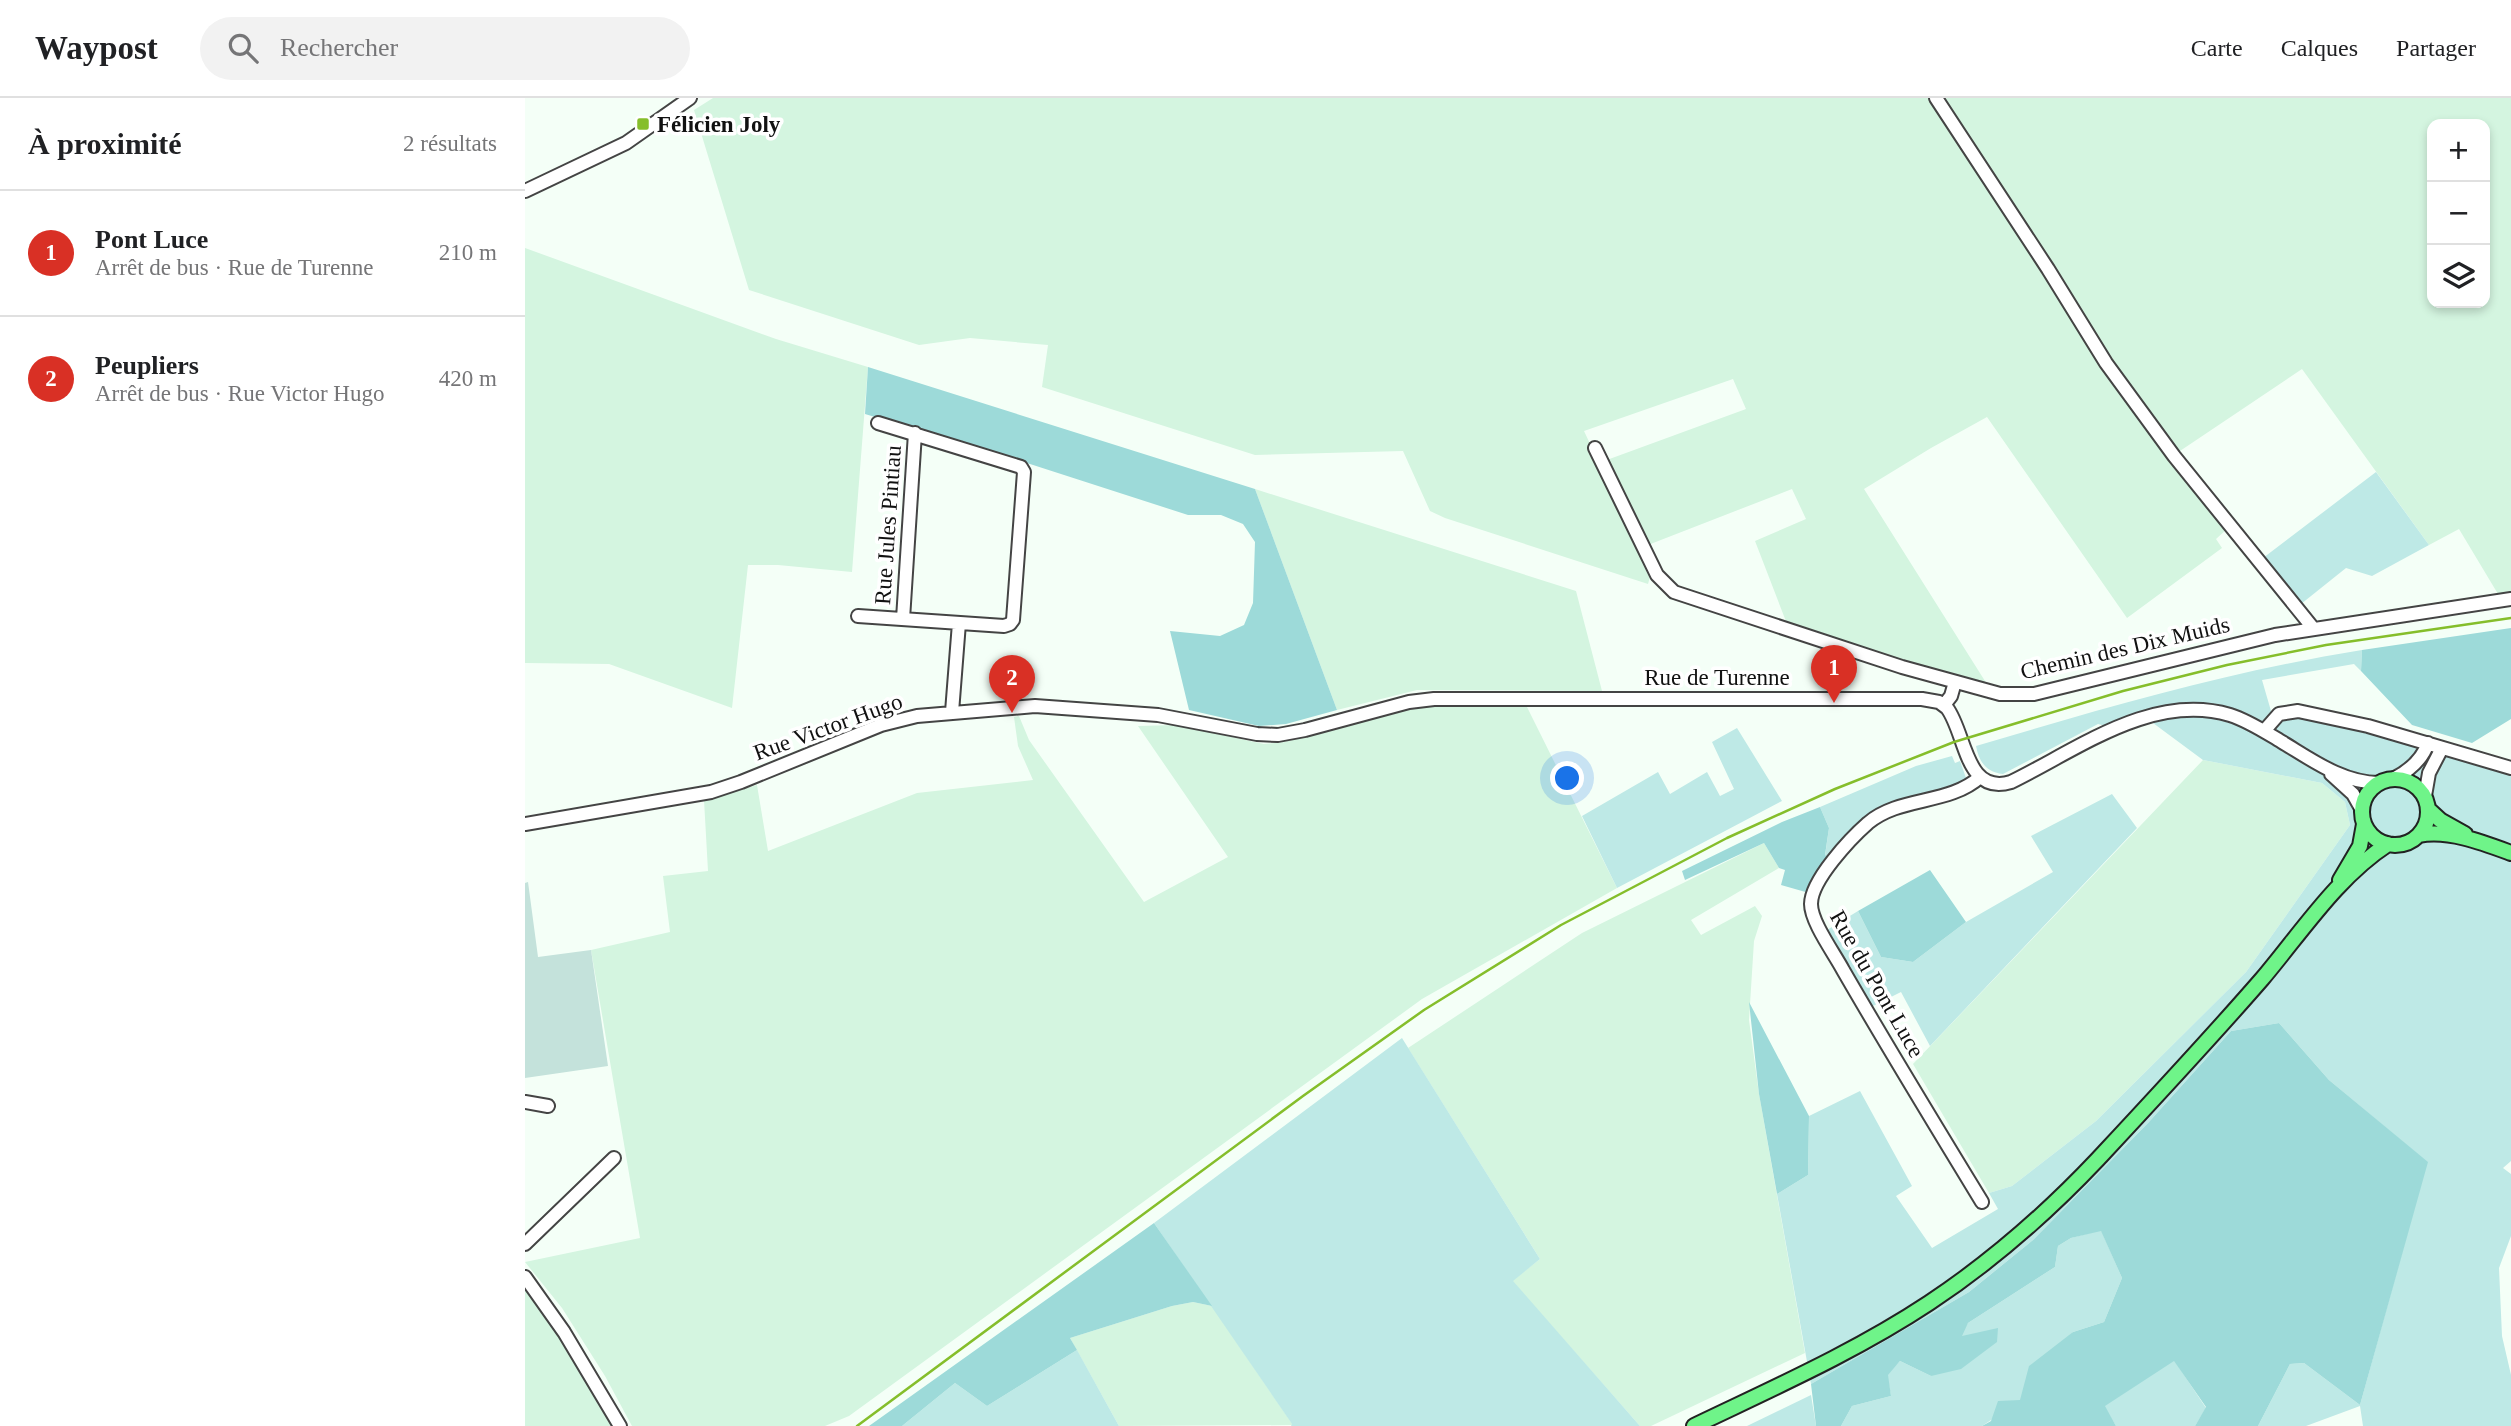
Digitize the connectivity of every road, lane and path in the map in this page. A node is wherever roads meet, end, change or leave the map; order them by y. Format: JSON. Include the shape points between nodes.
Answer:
{"nodes":[{"id":1,"x":690,"y":98,"type":"edge"},
{"id":2,"x":1936,"y":98,"type":"edge"},
{"id":3,"x":525,"y":191,"type":"edge"},
{"id":4,"x":878,"y":423,"type":"dead end"},
{"id":5,"x":915,"y":433,"type":"junction"},
{"id":6,"x":1595,"y":448,"type":"dead end"},
{"id":7,"x":2511,"y":599,"type":"edge"},
{"id":8,"x":858,"y":616,"type":"dead end"},
{"id":9,"x":903,"y":619,"type":"junction"},
{"id":10,"x":958,"y":623,"type":"junction"},
{"id":11,"x":2313,"y":628,"type":"junction"},
{"id":12,"x":1955,"y":682,"type":"junction"},
{"id":13,"x":1944,"y":705,"type":"junction"},
{"id":14,"x":952,"y":712,"type":"junction"},
{"id":15,"x":1192,"y":721,"type":"joint"},
{"id":16,"x":2264,"y":731,"type":"junction"},
{"id":17,"x":2428,"y":743,"type":"junction"},
{"id":18,"x":2442,"y":747,"type":"junction"},
{"id":19,"x":2323,"y":767,"type":"junction"},
{"id":20,"x":2511,"y":768,"type":"edge"},
{"id":21,"x":1980,"y":777,"type":"junction"},
{"id":22,"x":2386,"y":781,"type":"junction"},
{"id":23,"x":2427,"y":803,"type":"junction"},
{"id":24,"x":2363,"y":817,"type":"junction"},
{"id":25,"x":525,"y":824,"type":"edge"},
{"id":26,"x":2419,"y":835,"type":"junction"},
{"id":27,"x":2388,"y":844,"type":"junction"},
{"id":28,"x":2485,"y":844,"type":"junction"},
{"id":29,"x":2511,"y":853,"type":"edge"},
{"id":30,"x":2330,"y":897,"type":"junction"},
{"id":31,"x":525,"y":1102,"type":"edge"},
{"id":32,"x":548,"y":1106,"type":"dead end"},
{"id":33,"x":614,"y":1158,"type":"dead end"},
{"id":34,"x":1982,"y":1202,"type":"dead end"},
{"id":35,"x":525,"y":1244,"type":"edge"},
{"id":36,"x":525,"y":1277,"type":"edge"},
{"id":37,"x":620,"y":1426,"type":"edge"},
{"id":38,"x":1694,"y":1426,"type":"edge"}],
"edges":[{"from":1,"to":3,"type":"street","via":[[626,143]]},
{"from":2,"to":11,"type":"street","via":[[2094,346],[2173,456]]},
{"from":4,"to":5,"type":"street"},
{"from":5,"to":9,"type":"street","name":"Rue Jules Pintiau"},
{"from":5,"to":10,"type":"street","via":[[1023,469],[1013,620],[1005,626]]},
{"from":6,"to":12,"type":"street","name":"Chemin des Dix Muids","via":[[1657,575],[1674,592]]},
{"from":7,"to":11,"type":"street","name":"Chemin des Dix Muids"},
{"from":8,"to":9,"type":"street"},
{"from":9,"to":10,"type":"street"},
{"from":10,"to":14,"type":"street"},
{"from":11,"to":12,"type":"street","name":"Chemin des Dix Muids","via":[[2027,695],[2000,694]]},
{"from":12,"to":13,"type":"street"},
{"from":13,"to":15,"type":"street","name":"Rue de Turenne","via":[[1909,698],[1453,698],[1409,702],[1285,734],[1257,734]]},
{"from":13,"to":21,"type":"street"},
{"from":14,"to":15,"type":"street","name":"Rue Victor Hugo","via":[[1035,706]]},
{"from":14,"to":25,"type":"street","name":"Rue Victor Hugo","via":[[881,725],[711,792]]},
{"from":16,"to":17,"type":"street","via":[[2280,714],[2298,711]]},
{"from":16,"to":19,"type":"street"},
{"from":16,"to":21,"type":"street","via":[[2215,712],[2169,712],[2113,730],[2011,782],[1993,784]]},
{"from":17,"to":18,"type":"street"},
{"from":17,"to":22,"type":"street","via":[[2416,763]]},
{"from":18,"to":20,"type":"street"},
{"from":18,"to":23,"type":"street","via":[[2429,773]]},
{"from":19,"to":22,"type":"street","via":[[2361,782]]},
{"from":19,"to":24,"type":"street","via":[[2348,789]]},
{"from":21,"to":34,"type":"street","name":"Rue du Pont Luce","via":[[1959,791],[1895,807],[1873,819],[1831,864],[1811,904],[1814,919]]},
{"from":22,"to":23,"type":"main road","via":[[2412,783]]},
{"from":22,"to":24,"type":"main road","via":[[2368,792]]},
{"from":23,"to":26,"type":"main road","via":[[2427,823]]},
{"from":23,"to":28,"type":"main road","via":[[2446,824]]},
{"from":24,"to":27,"type":"main road","via":[[2375,838]]},
{"from":24,"to":30,"type":"main road","via":[[2360,846]]},
{"from":26,"to":27,"type":"main road","via":[[2403,844]]},
{"from":26,"to":28,"type":"main road","via":[[2442,834]]},
{"from":27,"to":30,"type":"main road"},
{"from":28,"to":29,"type":"main road"},
{"from":30,"to":38,"type":"main road","via":[[2105,1151],[2004,1247],[1884,1331]]},
{"from":31,"to":32,"type":"street"},
{"from":33,"to":35,"type":"street"},
{"from":36,"to":37,"type":"street"}]}
